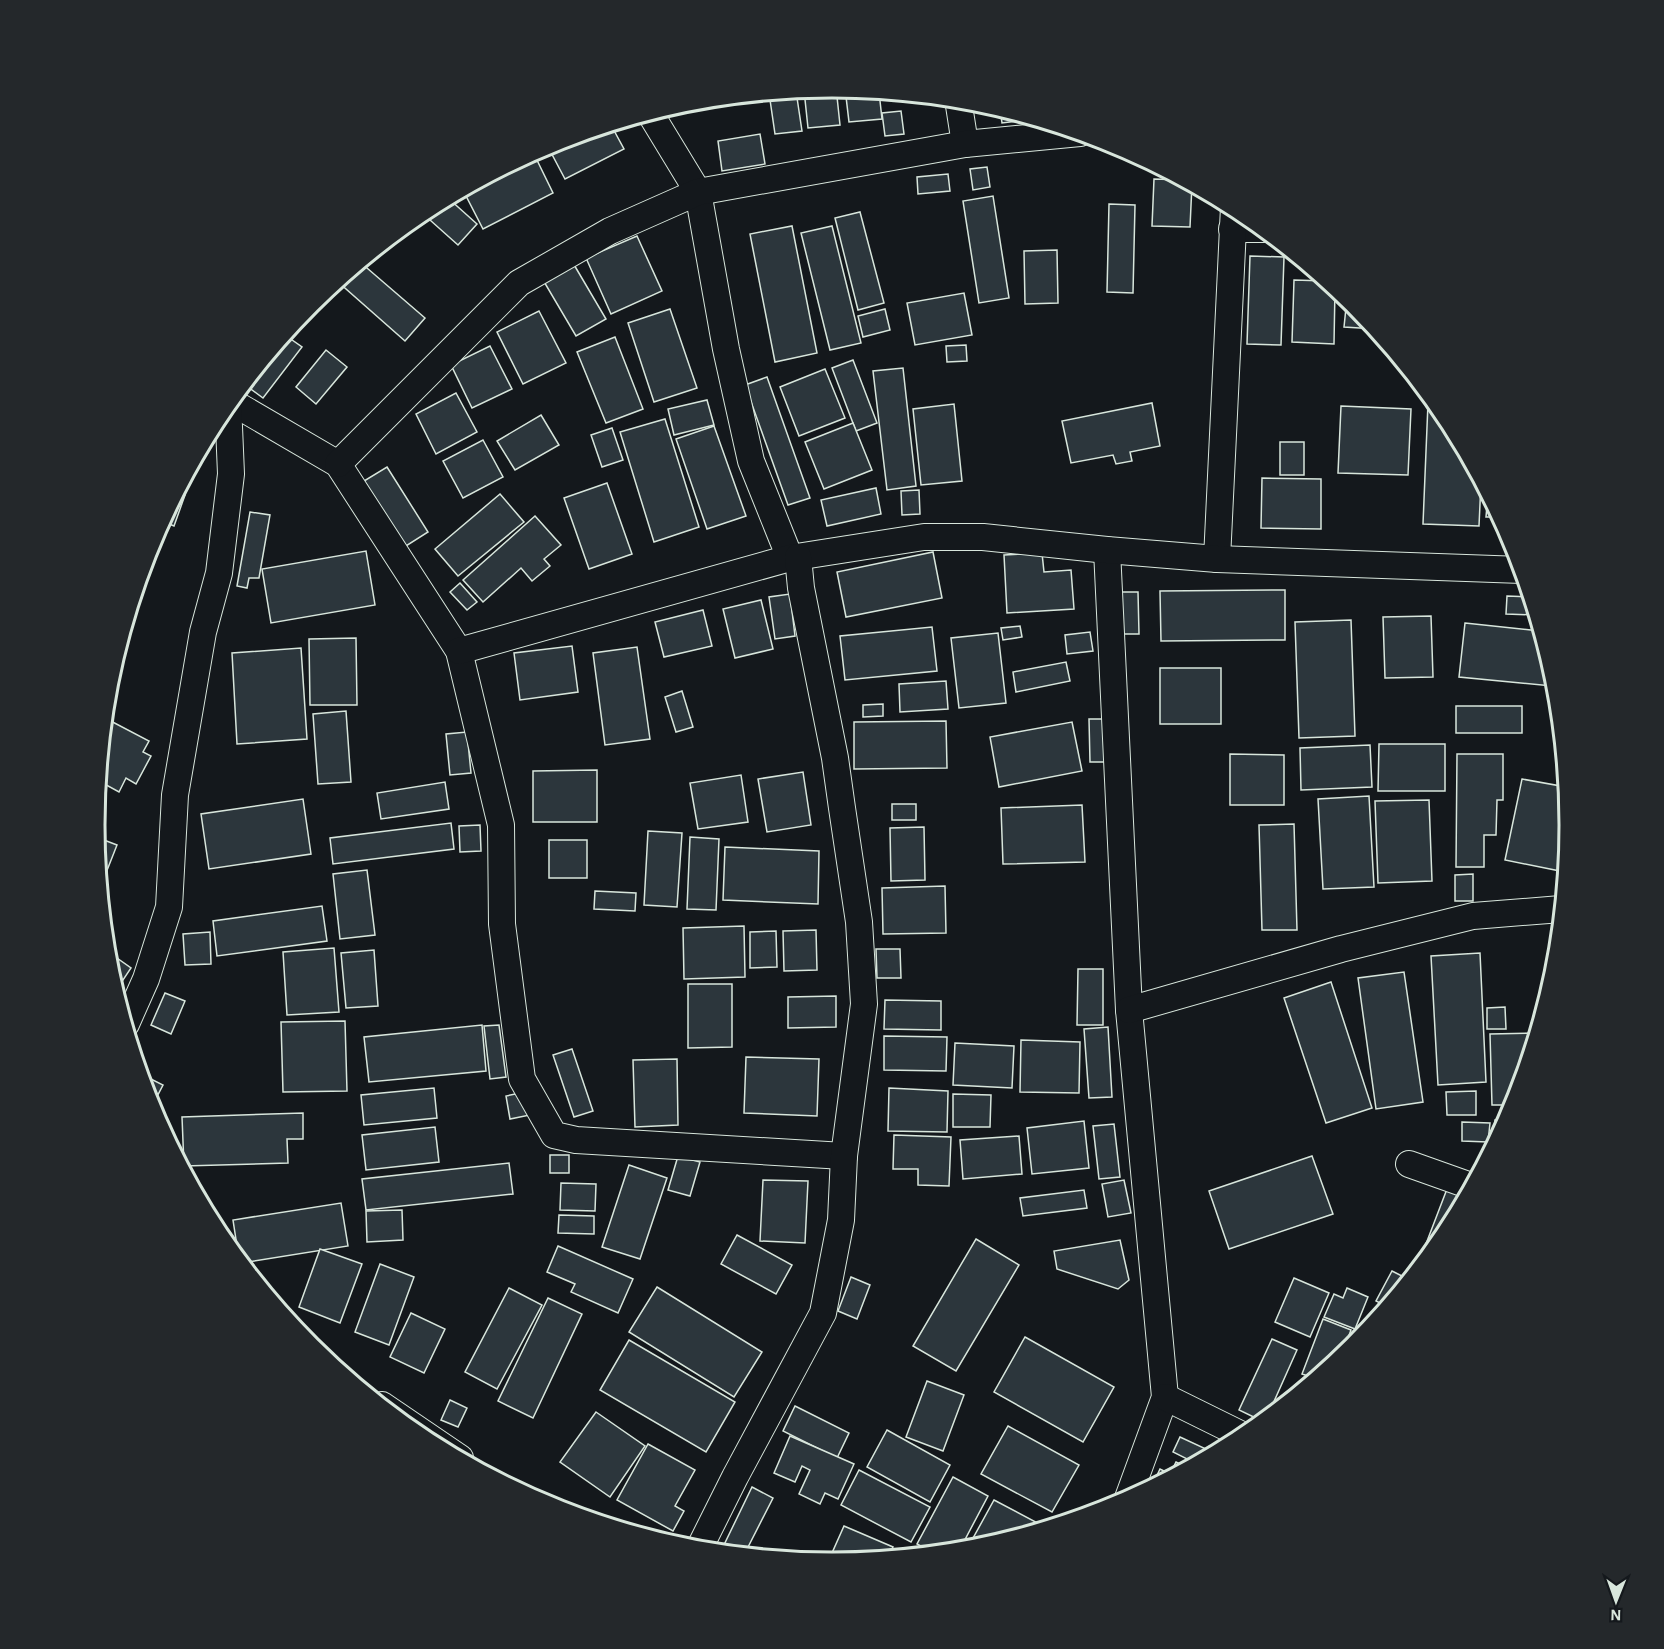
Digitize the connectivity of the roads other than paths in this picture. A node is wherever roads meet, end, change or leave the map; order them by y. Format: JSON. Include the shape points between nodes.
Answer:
{"nodes":[{"id":1,"x":960,"y":109,"type":"edge"},
{"id":2,"x":655,"y":119,"type":"edge"},
{"id":3,"x":1062,"y":135,"type":"edge"},
{"id":4,"x":965,"y":144,"type":"junction"},
{"id":5,"x":698,"y":192,"type":"junction"},
{"id":6,"x":1233,"y":218,"type":"edge"},
{"id":7,"x":238,"y":407,"type":"edge"},
{"id":8,"x":229,"y":419,"type":"edge"},
{"id":9,"x":338,"y":464,"type":"junction"},
{"id":10,"x":1107,"y":550,"type":"junction"},
{"id":11,"x":794,"y":558,"type":"junction"},
{"id":12,"x":1217,"y":559,"type":"junction"},
{"id":13,"x":1512,"y":568,"type":"edge"},
{"id":14,"x":459,"y":651,"type":"junction"},
{"id":15,"x":1554,"y":910,"type":"edge"},
{"id":16,"x":1129,"y":1010,"type":"junction"},
{"id":17,"x":130,"y":1014,"type":"edge"},
{"id":18,"x":844,"y":1156,"type":"junction"},
{"id":19,"x":1409,"y":1164,"type":"dead end"},
{"id":20,"x":1464,"y":1184,"type":"edge"},
{"id":21,"x":1165,"y":1397,"type":"junction"},
{"id":22,"x":1233,"y":1431,"type":"edge"},
{"id":23,"x":1132,"y":1486,"type":"edge"},
{"id":24,"x":703,"y":1540,"type":"edge"}],
"edges":[{"from":1,"to":4,"type":"street"},
{"from":2,"to":5,"type":"street"},
{"from":3,"to":4,"type":"street"},
{"from":4,"to":5,"type":"street"},
{"from":5,"to":9,"type":"street","via":[[610,231],[519,283]]},
{"from":5,"to":11,"type":"street","via":[[751,461]]},
{"from":6,"to":12,"type":"street"},
{"from":7,"to":9,"type":"street"},
{"from":8,"to":17,"type":"street","via":[[231,474],[219,573],[203,632],[175,795],[169,907]]},
{"from":9,"to":14,"type":"street"},
{"from":10,"to":11,"type":"street","via":[[982,537],[924,537]]},
{"from":10,"to":12,"type":"street"},
{"from":10,"to":16,"type":"street"},
{"from":11,"to":14,"type":"street"},
{"from":11,"to":18,"type":"street","via":[[835,758],[859,922],[864,1004]]},
{"from":12,"to":13,"type":"street"},
{"from":14,"to":18,"type":"street","via":[[501,825],[502,924],[522,1079],[554,1135],[576,1140]]},
{"from":15,"to":16,"type":"street","via":[[1473,916]]},
{"from":16,"to":21,"type":"street"},
{"from":18,"to":24,"type":"street","via":[[841,1220],[823,1312]]},
{"from":19,"to":20,"type":"street"},
{"from":21,"to":22,"type":"street"},
{"from":21,"to":23,"type":"street"}]}
